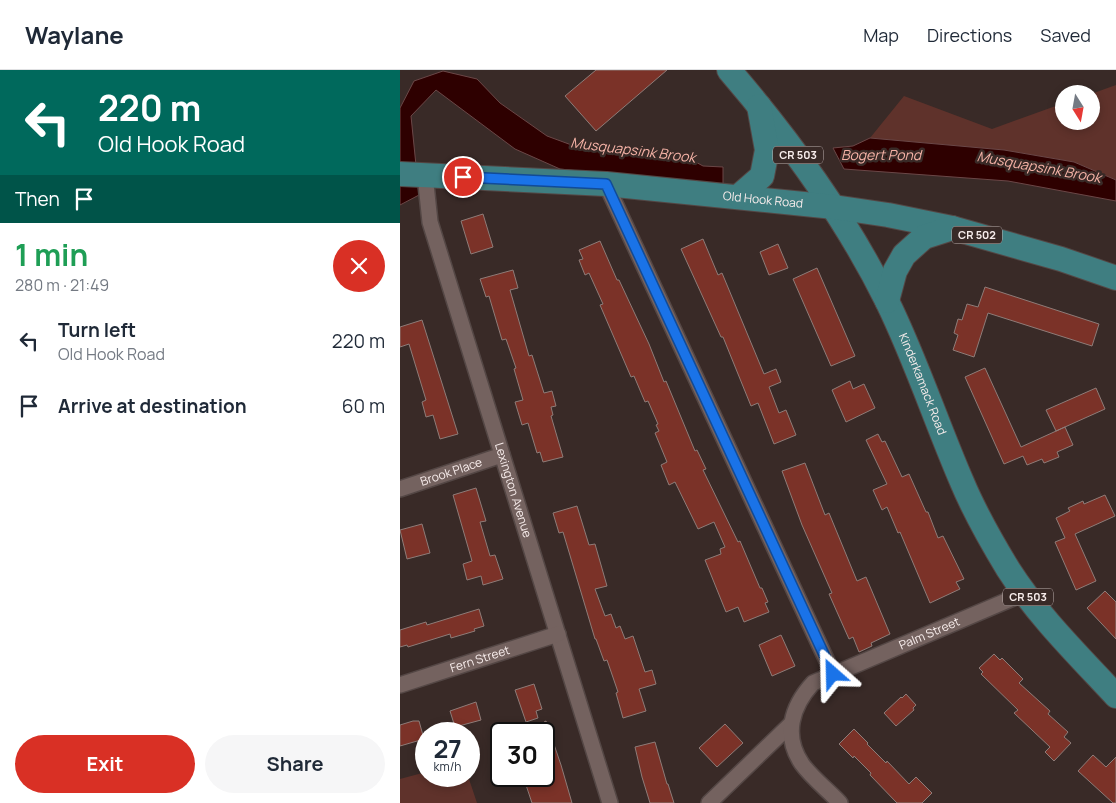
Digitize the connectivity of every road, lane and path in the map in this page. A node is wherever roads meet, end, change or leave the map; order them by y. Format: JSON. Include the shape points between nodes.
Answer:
{"nodes":[{"id":1,"x":729,"y":70,"type":"edge"},
{"id":2,"x":759,"y":105,"type":"junction"},
{"id":3,"x":400,"y":174,"type":"edge"},
{"id":4,"x":425,"y":175,"type":"junction"},
{"id":5,"x":606,"y":184,"type":"junction"},
{"id":6,"x":739,"y":196,"type":"junction"},
{"id":7,"x":834,"y":207,"type":"junction"},
{"id":8,"x":952,"y":228,"type":"junction"},
{"id":9,"x":1116,"y":278,"type":"edge"},
{"id":10,"x":887,"y":301,"type":"junction"},
{"id":11,"x":502,"y":455,"type":"junction"},
{"id":12,"x":400,"y":489,"type":"edge"},
{"id":13,"x":1025,"y":593,"type":"junction"},
{"id":14,"x":558,"y":634,"type":"junction"},
{"id":15,"x":833,"y":674,"type":"junction"},
{"id":16,"x":400,"y":685,"type":"edge"},
{"id":17,"x":1116,"y":696,"type":"edge"},
{"id":18,"x":791,"y":724,"type":"junction"},
{"id":19,"x":610,"y":803,"type":"edge"},
{"id":20,"x":709,"y":803,"type":"edge"},
{"id":21,"x":840,"y":803,"type":"edge"}],
"edges":[{"from":1,"to":2,"type":"main road","name":"Kinderkamack Road","number":"CR 503"},
{"from":2,"to":6,"type":"main road","via":[[767,150],[762,176]]},
{"from":2,"to":7,"type":"main road","name":"Kinderkamack Road","number":"CR 503"},
{"from":3,"to":4,"type":"main road","name":"Old Hook Road","number":"CR 502"},
{"from":4,"to":5,"type":"main road","name":"Old Hook Road","number":"CR 502"},
{"from":4,"to":11,"type":"street","name":"Lexington Avenue","via":[[430,222]]},
{"from":5,"to":6,"type":"main road","name":"Old Hook Road","number":"CR 502"},
{"from":5,"to":15,"type":"street"},
{"from":6,"to":7,"type":"main road","name":"Old Hook Road","number":"CR 502"},
{"from":7,"to":8,"type":"main road","name":"Old Hook Road","number":"CR 502"},
{"from":7,"to":10,"type":"main road","name":"Kinderkamack Road","number":"CR 503"},
{"from":8,"to":9,"type":"main road","name":"Old Hook Road","number":"CR 502"},
{"from":8,"to":10,"type":"main road","via":[[924,237],[904,255],[895,271]]},
{"from":10,"to":13,"type":"main road","name":"Kinderkamack Road","number":"CR 503","via":[[917,366],[962,483],[984,528]]},
{"from":11,"to":12,"type":"street","name":"Brook Place"},
{"from":11,"to":14,"type":"street","name":"Lexington Avenue"},
{"from":13,"to":15,"type":"street","name":"Palm Street"},
{"from":13,"to":17,"type":"main road","name":"Kinderkamack Road","number":"CR 503","via":[[1057,633]]},
{"from":14,"to":16,"type":"street","name":"Fern Street"},
{"from":14,"to":19,"type":"street","name":"Lexington Avenue"},
{"from":15,"to":18,"type":"street","name":"Palm Street","via":[[812,683],[802,694]]},
{"from":18,"to":20,"type":"street"},
{"from":18,"to":21,"type":"street","via":[[795,750],[803,764]]}]}
